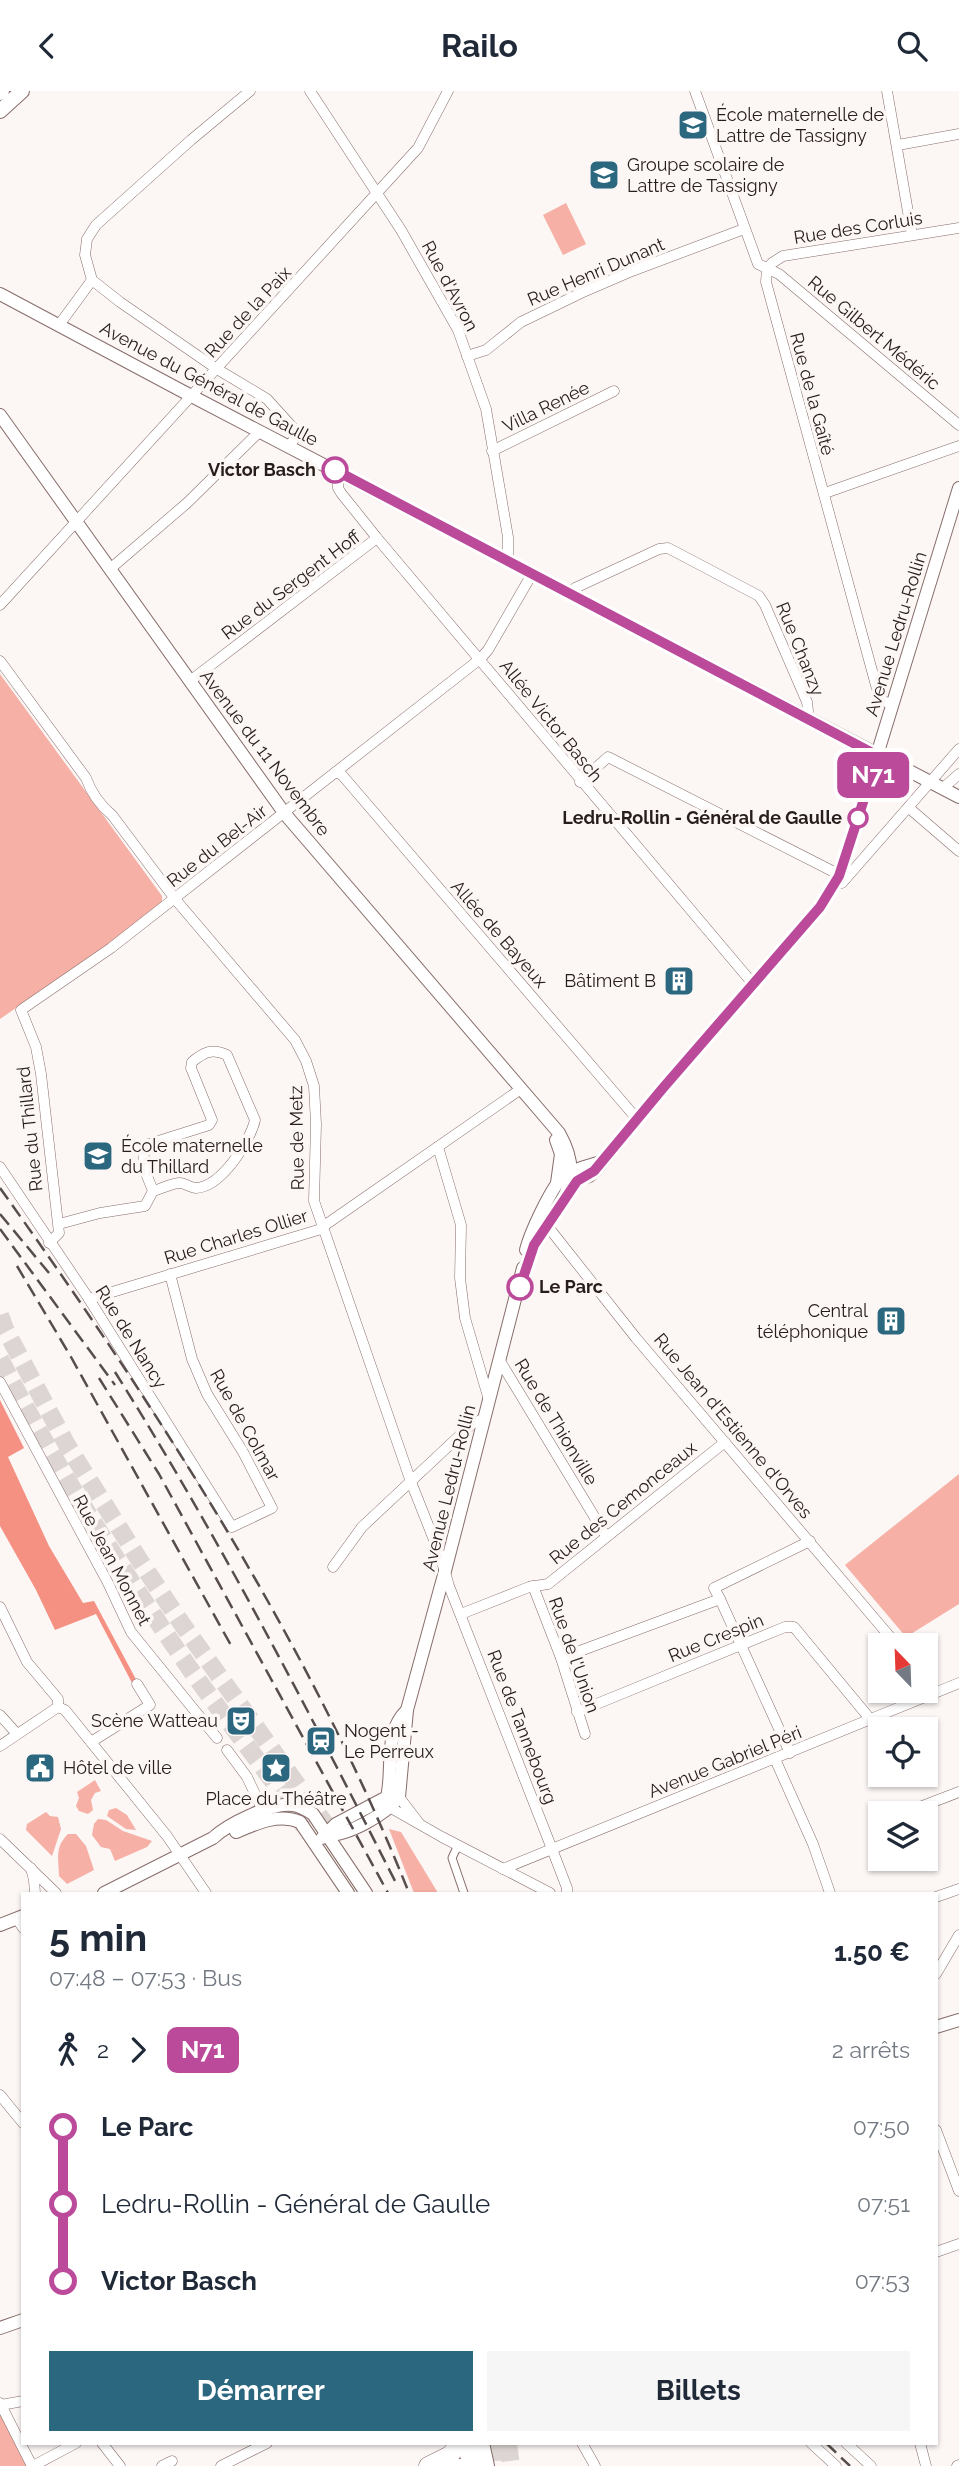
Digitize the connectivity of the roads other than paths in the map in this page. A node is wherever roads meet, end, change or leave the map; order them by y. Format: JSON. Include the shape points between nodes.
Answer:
{"nodes":[{"id":1,"x":22,"y":91,"type":"edge"},
{"id":2,"x":250,"y":91,"type":"edge"},
{"id":3,"x":310,"y":91,"type":"edge"},
{"id":4,"x":448,"y":91,"type":"edge"},
{"id":5,"x":695,"y":91,"type":"edge"},
{"id":6,"x":887,"y":91,"type":"edge"},
{"id":7,"x":0,"y":111,"type":"edge"},
{"id":8,"x":959,"y":134,"type":"edge"},
{"id":9,"x":898,"y":145,"type":"junction"},
{"id":10,"x":378,"y":194,"type":"junction"},
{"id":11,"x":959,"y":228,"type":"edge"},
{"id":12,"x":744,"y":229,"type":"junction"},
{"id":13,"x":912,"y":235,"type":"junction"},
{"id":14,"x":767,"y":269,"type":"junction"},
{"id":15,"x":92,"y":280,"type":"junction"},
{"id":16,"x":0,"y":294,"type":"edge"},
{"id":17,"x":59,"y":325,"type":"junction"},
{"id":18,"x":467,"y":356,"type":"junction"},
{"id":19,"x":217,"y":369,"type":"junction"},
{"id":20,"x":614,"y":391,"type":"dead end"},
{"id":21,"x":192,"y":396,"type":"junction"},
{"id":22,"x":0,"y":415,"type":"edge"},
{"id":23,"x":959,"y":425,"type":"edge"},
{"id":24,"x":260,"y":431,"type":"junction"},
{"id":25,"x":290,"y":446,"type":"junction"},
{"id":26,"x":959,"y":446,"type":"edge"},
{"id":27,"x":492,"y":450,"type":"junction"},
{"id":28,"x":338,"y":472,"type":"junction"},
{"id":29,"x":959,"y":488,"type":"edge"},
{"id":30,"x":825,"y":493,"type":"junction"},
{"id":31,"x":76,"y":522,"type":"junction"},
{"id":32,"x":377,"y":538,"type":"junction"},
{"id":33,"x":508,"y":561,"type":"junction"},
{"id":34,"x":110,"y":569,"type":"junction"},
{"id":35,"x":532,"y":574,"type":"junction"},
{"id":36,"x":570,"y":594,"type":"junction"},
{"id":37,"x":0,"y":605,"type":"edge"},
{"id":38,"x":480,"y":659,"type":"junction"},
{"id":39,"x":0,"y":661,"type":"edge"},
{"id":40,"x":190,"y":681,"type":"junction"},
{"id":41,"x":893,"y":704,"type":"junction"},
{"id":42,"x":804,"y":717,"type":"junction"},
{"id":43,"x":956,"y":752,"type":"edge"},
{"id":44,"x":878,"y":756,"type":"junction"},
{"id":45,"x":336,"y":772,"type":"junction"},
{"id":46,"x":959,"y":773,"type":"edge"},
{"id":47,"x":580,"y":782,"type":"junction"},
{"id":48,"x":929,"y":783,"type":"junction"},
{"id":49,"x":942,"y":789,"type":"junction"},
{"id":50,"x":959,"y":797,"type":"edge"},
{"id":51,"x":909,"y":808,"type":"junction"},
{"id":52,"x":285,"y":814,"type":"junction"},
{"id":53,"x":959,"y":851,"type":"edge"},
{"id":54,"x":842,"y":877,"type":"junction"},
{"id":55,"x":174,"y":899,"type":"junction"},
{"id":56,"x":754,"y":985,"type":"junction"},
{"id":57,"x":21,"y":1010,"type":"joint"},
{"id":58,"x":521,"y":1089,"type":"junction"},
{"id":59,"x":638,"y":1119,"type":"junction"},
{"id":60,"x":552,"y":1126,"type":"junction"},
{"id":61,"x":438,"y":1147,"type":"junction"},
{"id":62,"x":0,"y":1167,"type":"edge"},
{"id":63,"x":568,"y":1179,"type":"junction"},
{"id":64,"x":153,"y":1191,"type":"junction"},
{"id":65,"x":556,"y":1199,"type":"junction"},
{"id":66,"x":59,"y":1224,"type":"junction"},
{"id":67,"x":546,"y":1226,"type":"junction"},
{"id":68,"x":323,"y":1227,"type":"junction"},
{"id":69,"x":49,"y":1243,"type":"junction"},
{"id":70,"x":523,"y":1273,"type":"junction"},
{"id":71,"x":170,"y":1274,"type":"junction"},
{"id":72,"x":89,"y":1299,"type":"junction"},
{"id":73,"x":500,"y":1361,"type":"junction"},
{"id":74,"x":0,"y":1383,"type":"edge"},
{"id":75,"x":489,"y":1401,"type":"junction"},
{"id":76,"x":485,"y":1418,"type":"junction"},
{"id":77,"x":725,"y":1442,"type":"junction"},
{"id":78,"x":411,"y":1482,"type":"junction"},
{"id":79,"x":232,"y":1527,"type":"joint"},
{"id":80,"x":606,"y":1536,"type":"junction"},
{"id":81,"x":810,"y":1541,"type":"junction"},
{"id":82,"x":333,"y":1567,"type":"dead end"},
{"id":83,"x":445,"y":1571,"type":"junction"},
{"id":84,"x":533,"y":1586,"type":"junction"},
{"id":85,"x":720,"y":1599,"type":"junction"},
{"id":86,"x":0,"y":1607,"type":"edge"},
{"id":87,"x":461,"y":1615,"type":"junction"},
{"id":88,"x":887,"y":1633,"type":"edge"},
{"id":89,"x":741,"y":1644,"type":"junction"},
{"id":90,"x":561,"y":1658,"type":"junction"},
{"id":91,"x":959,"y":1683,"type":"edge"},
{"id":92,"x":137,"y":1684,"type":"dead end"},
{"id":93,"x":938,"y":1691,"type":"edge"},
{"id":94,"x":910,"y":1703,"type":"edge"},
{"id":95,"x":58,"y":1707,"type":"junction"},
{"id":96,"x":577,"y":1712,"type":"junction"},
{"id":97,"x":403,"y":1714,"type":"junction"},
{"id":98,"x":0,"y":1715,"type":"edge"},
{"id":99,"x":869,"y":1717,"type":"edge"},
{"id":100,"x":878,"y":1717,"type":"edge"},
{"id":101,"x":868,"y":1721,"type":"edge"},
{"id":102,"x":17,"y":1734,"type":"junction"},
{"id":103,"x":585,"y":1734,"type":"dead end"},
{"id":104,"x":217,"y":1738,"type":"dead end"},
{"id":105,"x":91,"y":1742,"type":"junction"},
{"id":106,"x":0,"y":1745,"type":"edge"},
{"id":107,"x":227,"y":1750,"type":"dead end"},
{"id":108,"x":790,"y":1753,"type":"junction"},
{"id":109,"x":775,"y":1759,"type":"junction"},
{"id":110,"x":959,"y":1792,"type":"edge"},
{"id":111,"x":392,"y":1801,"type":"junction"},
{"id":112,"x":936,"y":1801,"type":"edge"},
{"id":113,"x":265,"y":1816,"type":"junction"},
{"id":114,"x":341,"y":1835,"type":"junction"},
{"id":115,"x":0,"y":1839,"type":"edge"},
{"id":116,"x":321,"y":1839,"type":"junction"},
{"id":117,"x":458,"y":1845,"type":"junction"},
{"id":118,"x":552,"y":1849,"type":"junction"},
{"id":119,"x":181,"y":1855,"type":"junction"},
{"id":120,"x":347,"y":1863,"type":"junction"},
{"id":121,"x":31,"y":1868,"type":"junction"},
{"id":122,"x":503,"y":1869,"type":"junction"},
{"id":123,"x":124,"y":1889,"type":"edge"},
{"id":124,"x":959,"y":1889,"type":"edge"},
{"id":125,"x":34,"y":1892,"type":"edge"},
{"id":126,"x":55,"y":1892,"type":"edge"},
{"id":127,"x":205,"y":1892,"type":"edge"},
{"id":128,"x":348,"y":1892,"type":"edge"},
{"id":129,"x":365,"y":1892,"type":"edge"},
{"id":130,"x":464,"y":1892,"type":"edge"},
{"id":131,"x":548,"y":1892,"type":"edge"},
{"id":132,"x":567,"y":1892,"type":"edge"},
{"id":133,"x":830,"y":1892,"type":"edge"},
{"id":134,"x":938,"y":1895,"type":"edge"},
{"id":135,"x":21,"y":1921,"type":"edge"},
{"id":136,"x":0,"y":1925,"type":"edge"},
{"id":137,"x":959,"y":1935,"type":"edge"},
{"id":138,"x":938,"y":1970,"type":"edge"},
{"id":139,"x":959,"y":2020,"type":"edge"},
{"id":140,"x":938,"y":2026,"type":"edge"},
{"id":141,"x":0,"y":2095,"type":"edge"},
{"id":142,"x":21,"y":2121,"type":"edge"},
{"id":143,"x":938,"y":2135,"type":"edge"},
{"id":144,"x":959,"y":2191,"type":"edge"},
{"id":145,"x":959,"y":2244,"type":"edge"},
{"id":146,"x":938,"y":2251,"type":"edge"},
{"id":147,"x":21,"y":2321,"type":"edge"},
{"id":148,"x":0,"y":2328,"type":"edge"},
{"id":149,"x":21,"y":2401,"type":"edge"},
{"id":150,"x":0,"y":2404,"type":"edge"},
{"id":151,"x":21,"y":2445,"type":"edge"},
{"id":152,"x":21,"y":2445,"type":"edge"},
{"id":153,"x":72,"y":2445,"type":"edge"},
{"id":154,"x":104,"y":2445,"type":"edge"},
{"id":155,"x":263,"y":2445,"type":"edge"},
{"id":156,"x":458,"y":2445,"type":"edge"},
{"id":157,"x":467,"y":2445,"type":"edge"},
{"id":158,"x":482,"y":2445,"type":"edge"},
{"id":159,"x":492,"y":2445,"type":"edge"},
{"id":160,"x":583,"y":2445,"type":"edge"},
{"id":161,"x":813,"y":2445,"type":"edge"},
{"id":162,"x":848,"y":2445,"type":"edge"},
{"id":163,"x":921,"y":2445,"type":"edge"},
{"id":164,"x":32,"y":2466,"type":"edge"},
{"id":165,"x":120,"y":2466,"type":"edge"},
{"id":166,"x":221,"y":2466,"type":"edge"},
{"id":167,"x":428,"y":2466,"type":"edge"},
{"id":168,"x":449,"y":2466,"type":"edge"},
{"id":169,"x":460,"y":2466,"type":"edge"},
{"id":170,"x":472,"y":2466,"type":"edge"},
{"id":171,"x":487,"y":2466,"type":"edge"},
{"id":172,"x":495,"y":2466,"type":"edge"},
{"id":173,"x":594,"y":2466,"type":"edge"},
{"id":174,"x":836,"y":2466,"type":"edge"},
{"id":175,"x":871,"y":2466,"type":"edge"},
{"id":176,"x":926,"y":2466,"type":"edge"}],
"edges":[{"from":1,"to":7,"type":"main road"},
{"from":2,"to":15,"type":"street","via":[[96,225],[87,239],[85,255]]},
{"from":3,"to":10,"type":"street","name":"Rue d'Avron"},
{"from":4,"to":10,"type":"street","name":"Rue de la Paix","via":[[418,148]]},
{"from":5,"to":12,"type":"street","name":"Rue de la Gaîté"},
{"from":6,"to":9,"type":"street"},
{"from":8,"to":9,"type":"street"},
{"from":9,"to":13,"type":"street"},
{"from":10,"to":18,"type":"street","name":"Rue d'Avron","via":[[458,330]]},
{"from":10,"to":19,"type":"street","name":"Rue de la Paix"},
{"from":11,"to":13,"type":"street","name":"Rue des Corluis"},
{"from":12,"to":14,"type":"street","name":"Rue de la Gaîté","via":[[758,264]]},
{"from":12,"to":18,"type":"street","name":"Rue Henri Dunant","via":[[582,293],[521,322],[486,350]]},
{"from":13,"to":14,"type":"street","name":"Rue des Corluis","via":[[783,256]]},
{"from":14,"to":23,"type":"street","name":"Rue Gilbert Médéric","via":[[779,274]]},
{"from":14,"to":30,"type":"street","name":"Rue de la Gaîté","via":[[766,282]]},
{"from":15,"to":17,"type":"street"},
{"from":15,"to":19,"type":"street"},
{"from":16,"to":17,"type":"street","name":"Avenue du Général de Gaulle"},
{"from":17,"to":21,"type":"street","name":"Avenue du Général de Gaulle"},
{"from":18,"to":27,"type":"street","name":"Rue d'Avron","via":[[486,409]]},
{"from":19,"to":21,"type":"street","name":"Rue de la Paix"},
{"from":19,"to":25,"type":"street","via":[[267,399],[295,430]]},
{"from":20,"to":27,"type":"street","name":"Villa Renée"},
{"from":21,"to":24,"type":"street","name":"Avenue du Général de Gaulle"},
{"from":21,"to":31,"type":"street","name":"Rue de la Paix"},
{"from":22,"to":31,"type":"street","name":"Avenue du 11 Novembre"},
{"from":24,"to":25,"type":"street","name":"Avenue du Général de Gaulle"},
{"from":24,"to":34,"type":"street","via":[[187,503]]},
{"from":25,"to":28,"type":"street","name":"Avenue du Général de Gaulle"},
{"from":26,"to":30,"type":"street"},
{"from":27,"to":33,"type":"street","name":"Rue d'Avron"},
{"from":28,"to":32,"type":"street","name":"Allée Victor Basch","via":[[338,488]]},
{"from":28,"to":33,"type":"street","name":"Avenue du Général de Gaulle"},
{"from":29,"to":41,"type":"street","name":"Avenue Ledru-Rollin"},
{"from":30,"to":41,"type":"street","name":"Rue de la Gaîté","via":[[877,689],[882,701]]},
{"from":31,"to":34,"type":"street","name":"Avenue du 11 Novembre"},
{"from":31,"to":37,"type":"street","name":"Rue de la Paix"},
{"from":32,"to":38,"type":"street","name":"Allée Victor Basch"},
{"from":32,"to":40,"type":"street","name":"Rue du Sergent Hoff"},
{"from":33,"to":35,"type":"street","name":"Avenue du Général de Gaulle"},
{"from":34,"to":40,"type":"street","name":"Avenue du 11 Novembre"},
{"from":35,"to":36,"type":"street","name":"Avenue du Général de Gaulle"},
{"from":35,"to":38,"type":"street","name":"Rue du Bel-Air"},
{"from":36,"to":42,"type":"street","name":"Avenue du Général de Gaulle"},
{"from":36,"to":42,"type":"street","name":"Rue Chanzy","via":[[659,549],[668,548],[718,574],[759,596],[765,605],[807,702]]},
{"from":38,"to":45,"type":"street","name":"Rue du Bel-Air"},
{"from":38,"to":47,"type":"street","name":"Allée Victor Basch"},
{"from":39,"to":55,"type":"street","name":"Rue de Metz"},
{"from":40,"to":52,"type":"street","name":"Avenue du 11 Novembre"},
{"from":41,"to":44,"type":"street","name":"Avenue Ledru-Rollin"},
{"from":42,"to":44,"type":"street","name":"Avenue du Général de Gaulle"},
{"from":43,"to":46,"type":"street","via":[[951,766]]},
{"from":43,"to":48,"type":"street"},
{"from":44,"to":48,"type":"street","name":"Avenue du Général de Gaulle"},
{"from":44,"to":54,"type":"street","name":"Avenue Ledru-Rollin"},
{"from":45,"to":52,"type":"street","name":"Rue du Bel-Air"},
{"from":45,"to":59,"type":"street","name":"Allée de Bayeux"},
{"from":46,"to":49,"type":"street"},
{"from":47,"to":54,"type":"street","via":[[608,757]]},
{"from":47,"to":56,"type":"street","name":"Allée Victor Basch"},
{"from":48,"to":49,"type":"street","name":"Avenue du Général de Gaulle"},
{"from":48,"to":51,"type":"street"},
{"from":49,"to":50,"type":"street","name":"Avenue du Général de Gaulle"},
{"from":51,"to":53,"type":"street"},
{"from":51,"to":54,"type":"street"},
{"from":52,"to":55,"type":"street","name":"Rue du Bel-Air"},
{"from":52,"to":58,"type":"street","name":"Avenue du 11 Novembre"},
{"from":54,"to":56,"type":"street","name":"Avenue Ledru-Rollin"},
{"from":55,"to":57,"type":"street","name":"Rue du Bel-Air"},
{"from":55,"to":68,"type":"street","name":"Rue de Metz","via":[[295,1040],[306,1061],[316,1101],[314,1201]]},
{"from":56,"to":59,"type":"street","name":"Avenue Ledru-Rollin"},
{"from":57,"to":66,"type":"street","name":"Rue du Thillard","via":[[41,1074]]},
{"from":58,"to":60,"type":"street","name":"Avenue du 11 Novembre"},
{"from":58,"to":61,"type":"street","name":"Rue Charles Ollier"},
{"from":59,"to":63,"type":"street","name":"Avenue Ledru-Rollin","via":[[601,1162]]},
{"from":60,"to":63,"type":"street","name":"Avenue du 11 Novembre"},
{"from":60,"to":63,"type":"street","name":"Avenue du 11 Novembre","via":[[567,1148]]},
{"from":61,"to":68,"type":"street","name":"Rue Charles Ollier"},
{"from":61,"to":75,"type":"street","via":[[461,1225],[465,1318]]},
{"from":62,"to":69,"type":"street","name":"Rue de Nancy"},
{"from":63,"to":65,"type":"street","name":"Avenue Ledru-Rollin"},
{"from":63,"to":65,"type":"street","name":"Avenue Ledru-Rollin"},
{"from":64,"to":64,"type":"street","via":[[180,1183],[195,1188],[211,1184],[253,1129],[255,1120],[227,1055],[215,1049],[201,1053],[191,1068],[212,1120],[143,1151]]},
{"from":64,"to":66,"type":"street","via":[[145,1206]]},
{"from":65,"to":67,"type":"street","name":"Avenue Ledru-Rollin"},
{"from":65,"to":70,"type":"street","name":"Avenue Ledru-Rollin","via":[[529,1237]]},
{"from":66,"to":69,"type":"street","via":[[59,1233]]},
{"from":67,"to":70,"type":"street","name":"Avenue Ledru-Rollin"},
{"from":67,"to":77,"type":"street","name":"Rue Jean d'Estienne d'Orves"},
{"from":68,"to":71,"type":"street","name":"Rue Charles Ollier"},
{"from":68,"to":78,"type":"street","name":"Rue de Metz"},
{"from":69,"to":72,"type":"street","name":"Rue de Nancy"},
{"from":70,"to":73,"type":"street","name":"Avenue Ledru-Rollin"},
{"from":71,"to":72,"type":"street","name":"Rue Charles Ollier"},
{"from":71,"to":79,"type":"street","name":"Rue de Colmar","via":[[192,1359],[207,1394],[272,1508]]},
{"from":72,"to":79,"type":"street","name":"Rue de Nancy"},
{"from":73,"to":75,"type":"street","name":"Avenue Ledru-Rollin"},
{"from":73,"to":80,"type":"street","name":"Rue de Thionville"},
{"from":74,"to":104,"type":"street","name":"Rue Jean Monnet","via":[[131,1632]]},
{"from":75,"to":76,"type":"street","name":"Avenue Ledru-Rollin"},
{"from":76,"to":78,"type":"street","via":[[472,1424]]},
{"from":76,"to":83,"type":"street","name":"Avenue Ledru-Rollin"},
{"from":77,"to":80,"type":"street","name":"Rue des Cemonceaux"},
{"from":77,"to":81,"type":"street","name":"Rue Jean d'Estienne d'Orves"},
{"from":78,"to":82,"type":"street","via":[[362,1527]]},
{"from":78,"to":83,"type":"street","name":"Rue de Metz"},
{"from":80,"to":84,"type":"street","name":"Rue des Cemonceaux","via":[[548,1584]]},
{"from":81,"to":85,"type":"street","via":[[714,1588]]},
{"from":81,"to":88,"type":"street","name":"Rue Jean d'Estienne d'Orves"},
{"from":83,"to":87,"type":"street","name":"Rue de Tannebourg"},
{"from":83,"to":97,"type":"street","name":"Avenue Ledru-Rollin"},
{"from":84,"to":87,"type":"street","name":"Rue des Cemonceaux"},
{"from":84,"to":90,"type":"street","name":"Rue de l'Union"},
{"from":85,"to":89,"type":"street"},
{"from":85,"to":90,"type":"street"},
{"from":86,"to":95,"type":"street","via":[[27,1662],[58,1699]]},
{"from":87,"to":118,"type":"street","name":"Rue de Tannebourg"},
{"from":89,"to":96,"type":"street","name":"Rue Crespin"},
{"from":89,"to":99,"type":"street","name":"Rue Crespin","via":[[794,1627]]},
{"from":89,"to":108,"type":"street"},
{"from":90,"to":96,"type":"street","name":"Rue de l'Union"},
{"from":91,"to":93,"type":"street","name":"Avenue Gabriel Péri"},
{"from":92,"to":105,"type":"street","via":[[150,1705]]},
{"from":94,"to":100,"type":"street","name":"Avenue Gabriel Péri"},
{"from":95,"to":102,"type":"street"},
{"from":95,"to":105,"type":"street"},
{"from":96,"to":103,"type":"street","name":"Rue de l'Union"},
{"from":97,"to":111,"type":"street","name":"Avenue Ledru-Rollin","via":[[403,1748]]},
{"from":97,"to":111,"type":"street","name":"Avenue Ledru-Rollin","via":[[391,1742]]},
{"from":98,"to":102,"type":"street"},
{"from":101,"to":108,"type":"street","name":"Avenue Gabriel Péri"},
{"from":102,"to":106,"type":"street"},
{"from":105,"to":119,"type":"street"},
{"from":107,"to":113,"type":"street","via":[[247,1777]]},
{"from":108,"to":109,"type":"street","name":"Avenue Gabriel Péri"},
{"from":109,"to":118,"type":"street","name":"Avenue Gabriel Péri"},
{"from":109,"to":133,"type":"street"},
{"from":110,"to":112,"type":"street"},
{"from":111,"to":114,"type":"street"},
{"from":111,"to":116,"type":"street","via":[[336,1824]]},
{"from":111,"to":117,"type":"street"},
{"from":113,"to":116,"type":"street","via":[[295,1819]]},
{"from":113,"to":116,"type":"street","via":[[277,1805],[300,1806],[313,1814]]},
{"from":113,"to":119,"type":"street"},
{"from":114,"to":116,"type":"street"},
{"from":114,"to":120,"type":"street"},
{"from":115,"to":121,"type":"street"},
{"from":116,"to":120,"type":"street"},
{"from":116,"to":128,"type":"street"},
{"from":117,"to":122,"type":"street"},
{"from":117,"to":130,"type":"street","via":[[452,1857]]},
{"from":118,"to":122,"type":"street","name":"Avenue Gabriel Péri"},
{"from":118,"to":132,"type":"street","name":"Rue de Tannebourg"},
{"from":119,"to":123,"type":"street"},
{"from":119,"to":127,"type":"street"},
{"from":120,"to":129,"type":"street"},
{"from":121,"to":125,"type":"street"},
{"from":121,"to":126,"type":"street"},
{"from":122,"to":131,"type":"street"},
{"from":124,"to":134,"type":"street"},
{"from":135,"to":136,"type":"street"},
{"from":137,"to":138,"type":"street"},
{"from":139,"to":140,"type":"street"},
{"from":141,"to":142,"type":"street"},
{"from":143,"to":144,"type":"street"},
{"from":145,"to":146,"type":"street"},
{"from":147,"to":148,"type":"street"},
{"from":149,"to":150,"type":"street"},
{"from":150,"to":151,"type":"street"},
{"from":152,"to":164,"type":"street"},
{"from":153,"to":164,"type":"street"},
{"from":154,"to":165,"type":"street"},
{"from":155,"to":166,"type":"street"},
{"from":156,"to":167,"type":"highway"},
{"from":157,"to":170,"type":"highway"},
{"from":158,"to":171,"type":"main road"},
{"from":159,"to":172,"type":"main road"},
{"from":160,"to":173,"type":"street"},
{"from":161,"to":174,"type":"street"},
{"from":162,"to":175,"type":"street"},
{"from":163,"to":176,"type":"street"},
{"from":168,"to":169,"type":"main road"}]}
